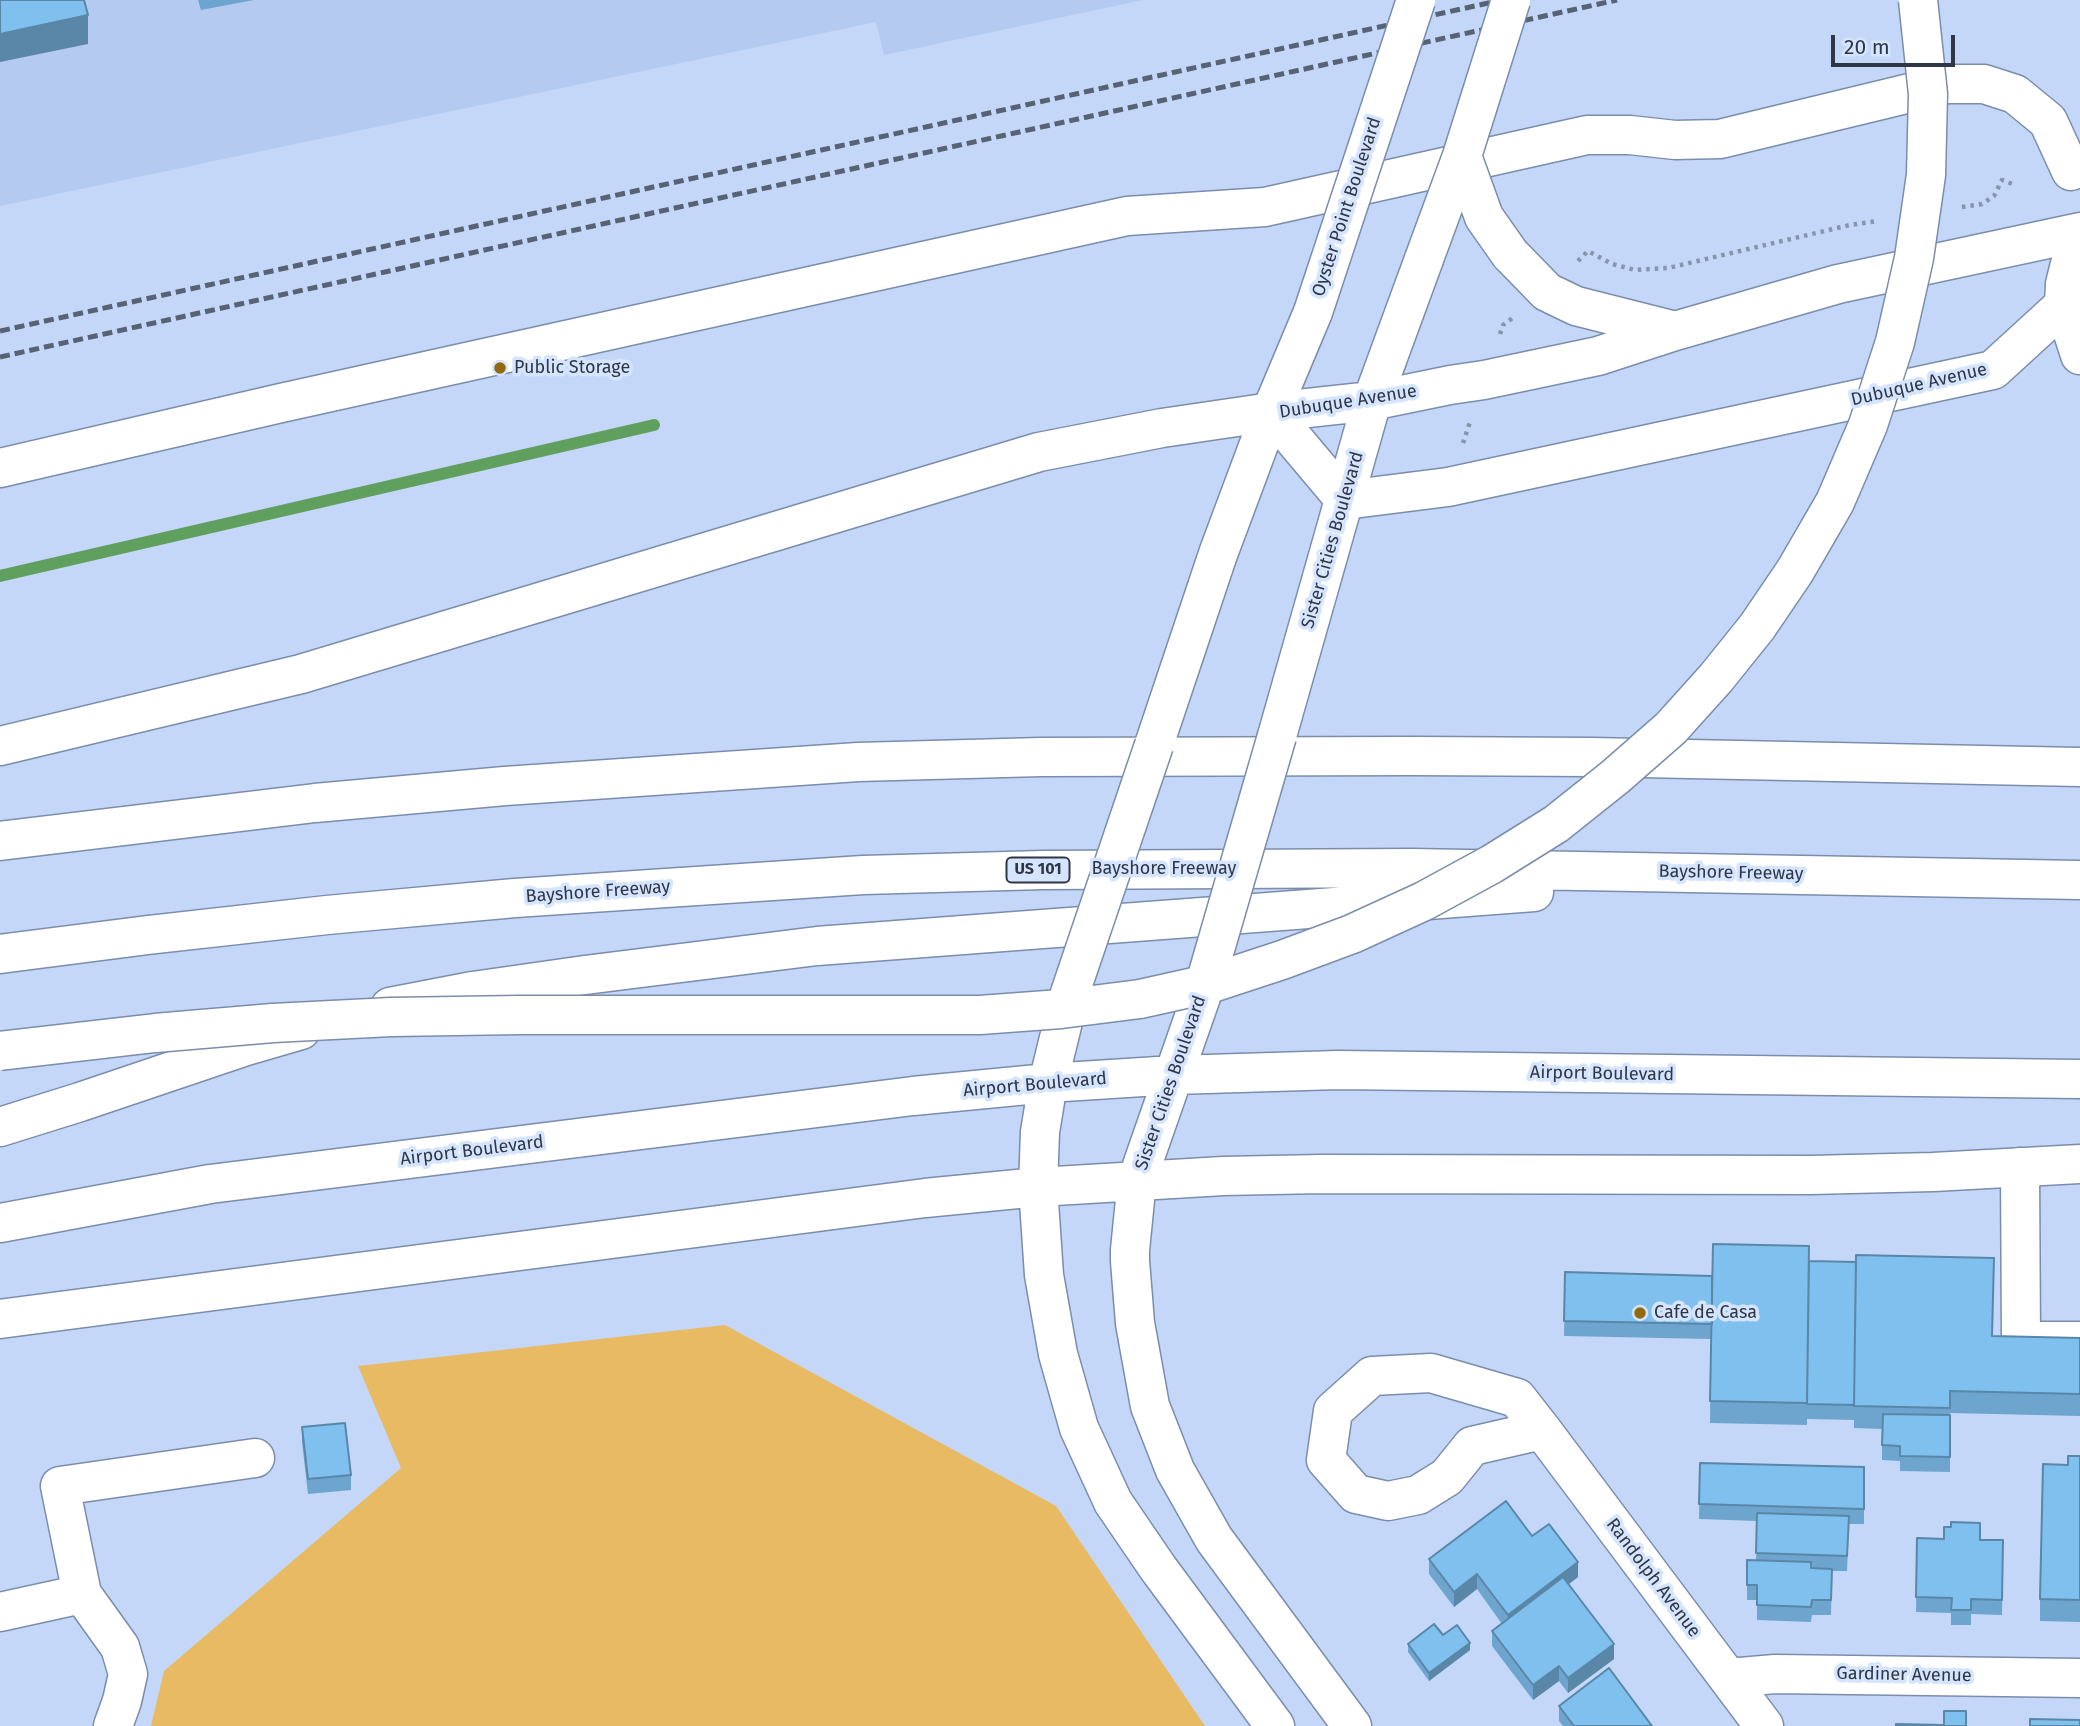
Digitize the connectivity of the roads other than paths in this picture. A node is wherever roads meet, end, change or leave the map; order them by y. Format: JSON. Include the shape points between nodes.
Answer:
{"nodes":[{"id":1,"x":1416,"y":0,"type":"edge"},
{"id":2,"x":1511,"y":0,"type":"edge"},
{"id":3,"x":1918,"y":0,"type":"edge"},
{"id":4,"x":1462,"y":156,"type":"junction"},
{"id":5,"x":2071,"y":171,"type":"dead end"},
{"id":6,"x":2080,"y":232,"type":"edge"},
{"id":7,"x":2080,"y":244,"type":"edge"},
{"id":8,"x":2072,"y":303,"type":"edge"},
{"id":9,"x":1675,"y":331,"type":"junction"},
{"id":10,"x":2080,"y":355,"type":"edge"},
{"id":11,"x":1372,"y":401,"type":"junction"},
{"id":12,"x":1271,"y":412,"type":"junction"},
{"id":13,"x":0,"y":468,"type":"edge"},
{"id":14,"x":1345,"y":500,"type":"junction"},
{"id":15,"x":0,"y":746,"type":"edge"},
{"id":16,"x":2080,"y":767,"type":"edge"},
{"id":17,"x":0,"y":841,"type":"edge"},
{"id":18,"x":1779,"y":874,"type":"junction"},
{"id":19,"x":2080,"y":880,"type":"edge"},
{"id":20,"x":0,"y":954,"type":"edge"},
{"id":21,"x":0,"y":1051,"type":"edge"},
{"id":22,"x":1174,"y":1075,"type":"junction"},
{"id":23,"x":2080,"y":1079,"type":"edge"},
{"id":24,"x":1048,"y":1083,"type":"junction"},
{"id":25,"x":0,"y":1127,"type":"edge"},
{"id":26,"x":2080,"y":1164,"type":"edge"},
{"id":27,"x":2020,"y":1167,"type":"junction"},
{"id":28,"x":1138,"y":1180,"type":"junction"},
{"id":29,"x":1038,"y":1186,"type":"junction"},
{"id":30,"x":0,"y":1223,"type":"edge"},
{"id":31,"x":0,"y":1319,"type":"edge"},
{"id":32,"x":2080,"y":1341,"type":"edge"},
{"id":33,"x":1542,"y":1430,"type":"junction"},
{"id":34,"x":256,"y":1458,"type":"dead end"},
{"id":35,"x":82,"y":1594,"type":"junction"},
{"id":36,"x":0,"y":1612,"type":"edge"},
{"id":37,"x":1728,"y":1678,"type":"junction"},
{"id":38,"x":2080,"y":1678,"type":"edge"},
{"id":39,"x":113,"y":1726,"type":"edge"},
{"id":40,"x":1275,"y":1726,"type":"edge"},
{"id":41,"x":1352,"y":1726,"type":"edge"},
{"id":42,"x":1763,"y":1726,"type":"edge"}],
"edges":[{"from":1,"to":12,"type":"main road","name":"Oyster Point Boulevard","bridge":true,"via":[[1313,312]]},
{"from":2,"to":4,"type":"main road","bridge":true},
{"from":3,"to":21,"type":"main road","bridge":true,"via":[[1928,93],[1926,175],[1914,258],[1895,342],[1835,502],[1757,627],[1671,728],[1556,824],[1481,870],[1352,934],[1282,960],[1212,983],[1060,1010],[980,1015],[391,1017],[155,1033]]},
{"from":4,"to":9,"type":"main road","bridge":true,"via":[[1484,217],[1510,254],[1547,292],[1576,306]]},
{"from":4,"to":11,"type":"main road","bridge":true},
{"from":5,"to":13,"type":"main road","via":[[2048,121],[2015,94],[1984,84],[1947,84],[1720,139],[1587,135],[1265,206],[1127,216]]},
{"from":6,"to":9,"type":"main road","name":"Dubuque Avenue","via":[[1839,284]]},
{"from":7,"to":8,"type":"main road","via":[[2065,284]]},
{"from":8,"to":10,"type":"main road"},
{"from":8,"to":14,"type":"main road","name":"Dubuque Avenue","via":[[1993,370],[1448,487]]},
{"from":9,"to":11,"type":"main road","name":"Dubuque Avenue","via":[[1598,356]]},
{"from":11,"to":12,"type":"main road","name":"Dubuque Avenue"},
{"from":11,"to":14,"type":"main road","name":"Sister Cities Boulevard"},
{"from":12,"to":14,"type":"main road","name":"Dubuque Avenue"},
{"from":12,"to":15,"type":"main road","via":[[1039,452],[301,674]]},
{"from":12,"to":24,"type":"main road","bridge":true,"via":[[1070,993]]},
{"from":14,"to":22,"type":"main road","name":"Sister Cities Boulevard","bridge":true,"via":[[1202,994]]},
{"from":16,"to":17,"type":"main road","via":[[1426,756],[858,762],[316,803]]},
{"from":18,"to":19,"type":"main road","name":"Bayshore Freeway","number":"US 101"},
{"from":18,"to":20,"type":"main road","name":"Bayshore Freeway","number":"US 101","via":[[1358,869],[863,875],[313,916]]},
{"from":18,"to":25,"type":"main road","via":[[817,946],[572,976],[357,1013]]},
{"from":22,"to":23,"type":"main road","name":"Airport Boulevard","via":[[1338,1070]]},
{"from":22,"to":24,"type":"main road","name":"Airport Boulevard"},
{"from":22,"to":28,"type":"main road","name":"Sister Cities Boulevard"},
{"from":24,"to":29,"type":"main road"},
{"from":24,"to":30,"type":"main road","name":"Airport Boulevard","via":[[900,1097],[210,1184]]},
{"from":26,"to":27,"type":"main road"},
{"from":27,"to":28,"type":"main road","via":[[1810,1175],[1322,1174]]},
{"from":27,"to":32,"type":"main road","via":[[2021,1341]]},
{"from":28,"to":29,"type":"main road"},
{"from":28,"to":41,"type":"main road","name":"Sister Cities Boulevard","via":[[1130,1250],[1135,1323],[1150,1406],[1175,1471],[1214,1539]]},
{"from":29,"to":31,"type":"main road"},
{"from":29,"to":40,"type":"main road","via":[[1044,1275],[1058,1353],[1079,1428],[1113,1502]]},
{"from":33,"to":33,"type":"main road","name":"Randolph Avenue","via":[[1517,1398],[1431,1373],[1372,1376],[1333,1411],[1326,1460],[1356,1494],[1388,1501],[1418,1495],[1447,1476],[1472,1446]]},
{"from":33,"to":37,"type":"main road","name":"Randolph Avenue"},
{"from":34,"to":35,"type":"main road","via":[[60,1486]]},
{"from":35,"to":36,"type":"main road"},
{"from":35,"to":39,"type":"main road","via":[[120,1647],[128,1674]]},
{"from":37,"to":38,"type":"main road","name":"Gardiner Avenue","via":[[1774,1674]]},
{"from":37,"to":42,"type":"main road","name":"Randolph Avenue"}]}
